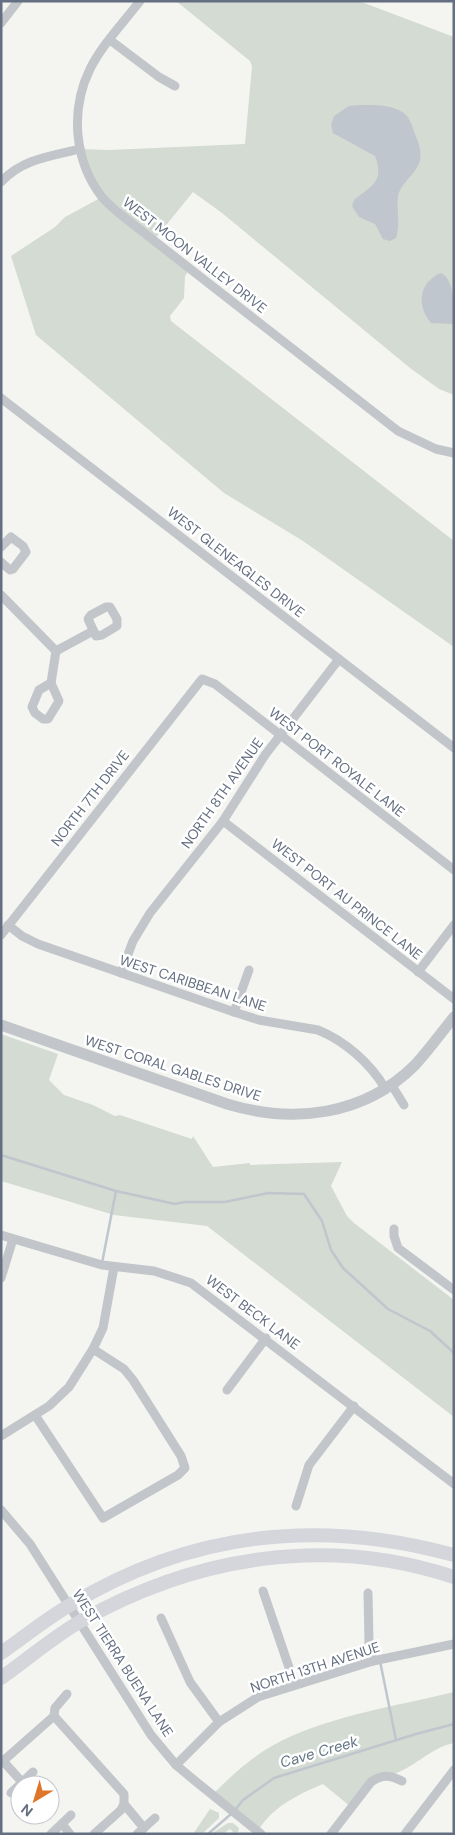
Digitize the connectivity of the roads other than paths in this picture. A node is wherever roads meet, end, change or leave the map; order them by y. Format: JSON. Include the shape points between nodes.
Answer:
{"nodes":[{"id":1,"x":18,"y":1,"type":"edge"},
{"id":2,"x":140,"y":1,"type":"edge"},
{"id":3,"x":1,"y":23,"type":"edge"},
{"id":4,"x":110,"y":40,"type":"junction"},
{"id":5,"x":175,"y":86,"type":"dead end"},
{"id":6,"x":80,"y":149,"type":"junction"},
{"id":7,"x":1,"y":182,"type":"edge"},
{"id":8,"x":1,"y":398,"type":"edge"},
{"id":9,"x":454,"y":453,"type":"edge"},
{"id":10,"x":1,"y":547,"type":"edge"},
{"id":11,"x":2,"y":565,"type":"edge"},
{"id":12,"x":1,"y":595,"type":"edge"},
{"id":13,"x":94,"y":632,"type":"dead end"},
{"id":14,"x":56,"y":651,"type":"junction"},
{"id":15,"x":338,"y":659,"type":"junction"},
{"id":16,"x":202,"y":679,"type":"joint"},
{"id":17,"x":51,"y":683,"type":"dead end"},
{"id":18,"x":280,"y":735,"type":"junction"},
{"id":19,"x":454,"y":748,"type":"edge"},
{"id":20,"x":223,"y":821,"type":"junction"},
{"id":21,"x":454,"y":870,"type":"edge"},
{"id":22,"x":8,"y":925,"type":"junction"},
{"id":23,"x":454,"y":925,"type":"edge"},
{"id":24,"x":1,"y":935,"type":"edge"},
{"id":25,"x":249,"y":970,"type":"dead end"},
{"id":26,"x":418,"y":972,"type":"junction"},
{"id":27,"x":122,"y":974,"type":"junction"},
{"id":28,"x":454,"y":999,"type":"edge"},
{"id":29,"x":234,"y":1012,"type":"junction"},
{"id":30,"x":454,"y":1017,"type":"edge"},
{"id":31,"x":1,"y":1026,"type":"edge"},
{"id":32,"x":388,"y":1086,"type":"junction"},
{"id":33,"x":404,"y":1106,"type":"dead end"},
{"id":34,"x":394,"y":1229,"type":"dead end"},
{"id":35,"x":1,"y":1235,"type":"edge"},
{"id":36,"x":13,"y":1239,"type":"junction"},
{"id":37,"x":114,"y":1267,"type":"junction"},
{"id":38,"x":1,"y":1278,"type":"edge"},
{"id":39,"x":452,"y":1287,"type":"edge"},
{"id":40,"x":266,"y":1338,"type":"junction"},
{"id":41,"x":93,"y":1349,"type":"junction"},
{"id":42,"x":227,"y":1390,"type":"dead end"},
{"id":43,"x":354,"y":1406,"type":"junction"},
{"id":44,"x":35,"y":1415,"type":"junction"},
{"id":45,"x":1,"y":1436,"type":"edge"},
{"id":46,"x":454,"y":1484,"type":"edge"},
{"id":47,"x":296,"y":1506,"type":"dead end"},
{"id":48,"x":1,"y":1510,"type":"edge"},
{"id":49,"x":454,"y":1555,"type":"edge"},
{"id":50,"x":454,"y":1577,"type":"edge"},
{"id":51,"x":264,"y":1591,"type":"dead end"},
{"id":52,"x":368,"y":1593,"type":"dead end"},
{"id":53,"x":69,"y":1605,"type":"junction"},
{"id":54,"x":161,"y":1618,"type":"dead end"},
{"id":55,"x":80,"y":1622,"type":"junction"},
{"id":56,"x":454,"y":1644,"type":"edge"},
{"id":57,"x":1,"y":1653,"type":"edge"},
{"id":58,"x":373,"y":1661,"type":"junction"},
{"id":59,"x":1,"y":1678,"type":"edge"},
{"id":60,"x":295,"y":1685,"type":"junction"},
{"id":61,"x":67,"y":1694,"type":"dead end"},
{"id":62,"x":54,"y":1716,"type":"junction"},
{"id":63,"x":219,"y":1722,"type":"junction"},
{"id":64,"x":2,"y":1762,"type":"edge"},
{"id":65,"x":176,"y":1764,"type":"junction"},
{"id":66,"x":454,"y":1770,"type":"edge"},
{"id":67,"x":33,"y":1772,"type":"dead end"},
{"id":68,"x":15,"y":1775,"type":"edge"},
{"id":69,"x":30,"y":1775,"type":"edge"},
{"id":70,"x":402,"y":1781,"type":"dead end"},
{"id":71,"x":124,"y":1804,"type":"junction"},
{"id":72,"x":71,"y":1815,"type":"dead end"},
{"id":73,"x":155,"y":1818,"type":"dead end"},
{"id":74,"x":62,"y":1824,"type":"junction"},
{"id":75,"x":141,"y":1831,"type":"edge"},
{"id":76,"x":51,"y":1834,"type":"edge"},
{"id":77,"x":70,"y":1834,"type":"edge"},
{"id":78,"x":94,"y":1834,"type":"edge"},
{"id":79,"x":262,"y":1834,"type":"edge"},
{"id":80,"x":331,"y":1834,"type":"edge"},
{"id":81,"x":404,"y":1834,"type":"edge"}],
"edges":[{"from":1,"to":3,"type":"street"},
{"from":2,"to":4,"type":"street","name":"WEST MOON VALLEY DRIVE"},
{"from":4,"to":5,"type":"street"},
{"from":4,"to":6,"type":"street","name":"WEST MOON VALLEY DRIVE","via":[[90,68],[81,92],[77,126]]},
{"from":6,"to":7,"type":"street","via":[[31,160]]},
{"from":6,"to":9,"type":"street","name":"WEST MOON VALLEY DRIVE","via":[[88,172],[102,196],[126,218],[398,431],[436,449]]},
{"from":8,"to":15,"type":"street","name":"WEST GLENEAGLES DRIVE"},
{"from":10,"to":11,"type":"street","via":[[11,537],[26,549],[13,569]]},
{"from":12,"to":14,"type":"street"},
{"from":13,"to":14,"type":"street"},
{"from":14,"to":17,"type":"street"},
{"from":15,"to":18,"type":"street","name":"NORTH 8TH AVENUE"},
{"from":15,"to":19,"type":"street","name":"WEST GLENEAGLES DRIVE"},
{"from":16,"to":18,"type":"street","name":"WEST PORT ROYALE LANE","via":[[215,684]]},
{"from":16,"to":22,"type":"street","name":"NORTH 7TH DRIVE"},
{"from":18,"to":20,"type":"street","name":"NORTH 8TH AVENUE"},
{"from":18,"to":21,"type":"street","name":"WEST PORT ROYALE LANE"},
{"from":20,"to":26,"type":"street","name":"WEST PORT AU PRINCE LANE"},
{"from":20,"to":27,"type":"street","name":"NORTH 8TH AVENUE","via":[[150,914],[134,942]]},
{"from":22,"to":24,"type":"street","name":"NORTH 7TH DRIVE"},
{"from":22,"to":27,"type":"street","name":"WEST CARIBBEAN LANE","via":[[30,940]]},
{"from":23,"to":26,"type":"street"},
{"from":25,"to":29,"type":"street"},
{"from":26,"to":28,"type":"street","name":"WEST PORT AU PRINCE LANE"},
{"from":27,"to":29,"type":"street","name":"WEST CARIBBEAN LANE"},
{"from":29,"to":32,"type":"street","name":"WEST CARIBBEAN LANE","via":[[327,1033],[364,1061]]},
{"from":30,"to":32,"type":"street","name":"WEST CORAL GABLES DRIVE","via":[[414,1065]]},
{"from":31,"to":32,"type":"street","name":"WEST CORAL GABLES DRIVE","via":[[255,1112],[323,1113],[354,1104]]},
{"from":32,"to":33,"type":"street","name":"WEST CARIBBEAN LANE"},
{"from":34,"to":39,"type":"street","via":[[398,1248]]},
{"from":35,"to":36,"type":"street","name":"WEST BECK LANE"},
{"from":36,"to":37,"type":"street","name":"WEST BECK LANE"},
{"from":36,"to":38,"type":"street"},
{"from":37,"to":40,"type":"street","name":"WEST BECK LANE","via":[[154,1271],[192,1283]]},
{"from":37,"to":41,"type":"street","via":[[107,1316]]},
{"from":40,"to":42,"type":"street"},
{"from":40,"to":43,"type":"street","name":"WEST BECK LANE"},
{"from":41,"to":44,"type":"street","via":[[64,1393]]},
{"from":41,"to":44,"type":"street","via":[[124,1369],[134,1380],[181,1456],[185,1468],[102,1518]]},
{"from":43,"to":46,"type":"street","name":"WEST BECK LANE"},
{"from":43,"to":47,"type":"street","via":[[309,1466]]},
{"from":44,"to":45,"type":"street"},
{"from":48,"to":53,"type":"street","name":"WEST TIERRA BUENA LANE","via":[[22,1532]]},
{"from":49,"to":53,"type":"main road","via":[[378,1538],[348,1535],[307,1534],[237,1540],[185,1553],[132,1572]]},
{"from":50,"to":55,"type":"main road","via":[[346,1556],[257,1559],[167,1580]]},
{"from":51,"to":60,"type":"street"},
{"from":52,"to":58,"type":"street","via":[[369,1643]]},
{"from":53,"to":55,"type":"street","name":"WEST TIERRA BUENA LANE"},
{"from":53,"to":57,"type":"main road"},
{"from":54,"to":63,"type":"street","via":[[190,1682]]},
{"from":55,"to":59,"type":"main road"},
{"from":55,"to":65,"type":"street","name":"WEST TIERRA BUENA LANE","via":[[151,1735]]},
{"from":56,"to":58,"type":"street","name":"NORTH 13TH AVENUE"},
{"from":58,"to":60,"type":"street","name":"NORTH 13TH AVENUE"},
{"from":60,"to":63,"type":"street","name":"NORTH 13TH AVENUE","via":[[258,1697]]},
{"from":61,"to":62,"type":"street","via":[[54,1708]]},
{"from":62,"to":64,"type":"street"},
{"from":62,"to":71,"type":"street","via":[[124,1794]]},
{"from":63,"to":65,"type":"street","name":"NORTH 13TH AVENUE"},
{"from":64,"to":68,"type":"street"},
{"from":65,"to":79,"type":"street","name":"WEST TIERRA BUENA LANE"},
{"from":66,"to":81,"type":"street"},
{"from":67,"to":69,"type":"street"},
{"from":70,"to":80,"type":"street","via":[[392,1776],[380,1776],[371,1782]]},
{"from":71,"to":75,"type":"street"},
{"from":71,"to":78,"type":"street"},
{"from":72,"to":74,"type":"street"},
{"from":73,"to":75,"type":"street"},
{"from":74,"to":76,"type":"street"},
{"from":74,"to":77,"type":"street"}]}
